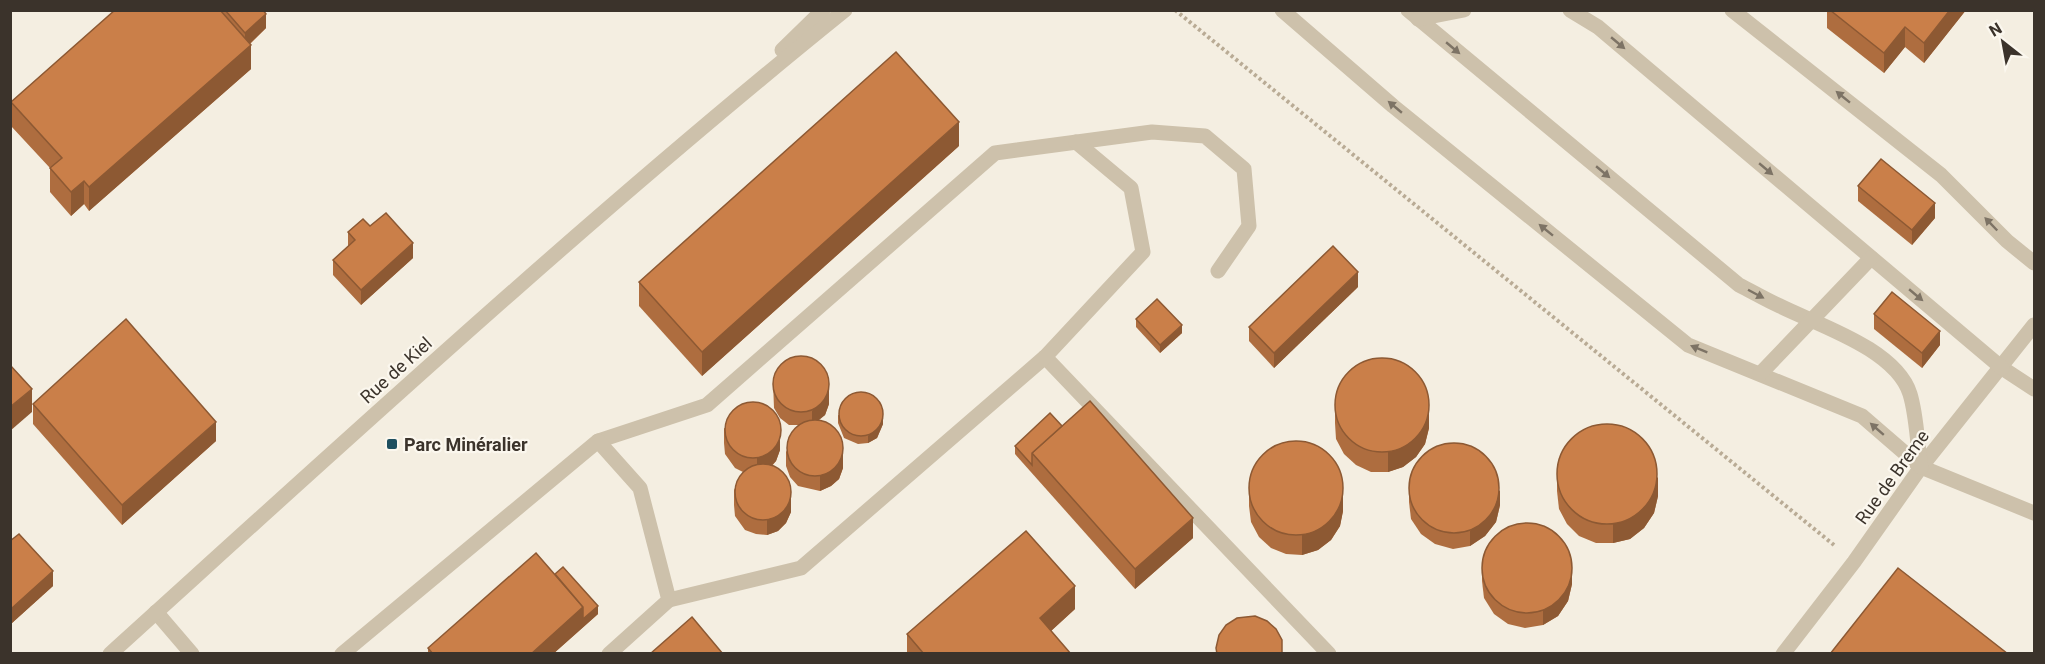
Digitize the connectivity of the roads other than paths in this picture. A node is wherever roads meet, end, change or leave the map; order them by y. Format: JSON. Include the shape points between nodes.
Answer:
{"nodes":[{"id":1,"x":823,"y":10,"type":"edge"},
{"id":2,"x":845,"y":10,"type":"edge"},
{"id":3,"x":1282,"y":10,"type":"edge"},
{"id":4,"x":1464,"y":10,"type":"edge"},
{"id":5,"x":1570,"y":10,"type":"edge"},
{"id":6,"x":1732,"y":10,"type":"edge"},
{"id":7,"x":1413,"y":14,"type":"edge"},
{"id":8,"x":711,"y":118,"type":"junction"},
{"id":9,"x":1076,"y":142,"type":"junction"},
{"id":10,"x":1871,"y":258,"type":"junction"},
{"id":11,"x":2034,"y":263,"type":"edge"},
{"id":12,"x":1218,"y":271,"type":"dead end"},
{"id":13,"x":1812,"y":319,"type":"junction"},
{"id":14,"x":2034,"y":325,"type":"edge"},
{"id":15,"x":1045,"y":357,"type":"junction"},
{"id":16,"x":2002,"y":368,"type":"junction"},
{"id":17,"x":1760,"y":374,"type":"junction"},
{"id":18,"x":2034,"y":389,"type":"edge"},
{"id":19,"x":598,"y":441,"type":"junction"},
{"id":20,"x":1921,"y":467,"type":"junction"},
{"id":21,"x":2034,"y":513,"type":"edge"},
{"id":22,"x":669,"y":600,"type":"junction"},
{"id":23,"x":156,"y":612,"type":"junction"},
{"id":24,"x":110,"y":654,"type":"edge"},
{"id":25,"x":192,"y":654,"type":"edge"},
{"id":26,"x":342,"y":654,"type":"edge"},
{"id":27,"x":609,"y":654,"type":"edge"},
{"id":28,"x":1329,"y":654,"type":"edge"},
{"id":29,"x":1783,"y":654,"type":"edge"}],
"edges":[{"from":1,"to":8,"type":"street","name":"Rue de Kiel"},
{"from":2,"to":8,"type":"street","name":"Rue de Kiel"},
{"from":17,"to":3,"type":"street","one_way":true,"via":[[1688,345],[1393,106]]},
{"from":4,"to":7,"type":"street"},
{"from":5,"to":10,"type":"street","one_way":true,"via":[[1598,27]]},
{"from":11,"to":6,"type":"street","one_way":true,"via":[[1941,176]]},
{"from":7,"to":13,"type":"street","one_way":true,"via":[[1739,285]]},
{"from":8,"to":23,"type":"street","name":"Rue de Kiel","via":[[539,266]]},
{"from":9,"to":12,"type":"street","via":[[1152,132],[1205,136],[1244,169],[1249,226]]},
{"from":9,"to":15,"type":"street","via":[[1131,188],[1143,252]]},
{"from":9,"to":19,"type":"street","via":[[994,153],[707,405]]},
{"from":10,"to":13,"type":"street"},
{"from":10,"to":16,"type":"street","one_way":true},
{"from":13,"to":17,"type":"street"},
{"from":13,"to":20,"type":"street","via":[[1891,365],[1910,393]]},
{"from":14,"to":16,"type":"street","name":"Rue de Breme"},
{"from":15,"to":22,"type":"street","via":[[801,568]]},
{"from":15,"to":28,"type":"street"},
{"from":16,"to":18,"type":"street"},
{"from":16,"to":20,"type":"street","name":"Rue de Breme"},
{"from":20,"to":17,"type":"street","one_way":true,"via":[[1862,416]]},
{"from":19,"to":22,"type":"street","via":[[640,488]]},
{"from":19,"to":26,"type":"street"},
{"from":20,"to":21,"type":"street"},
{"from":20,"to":29,"type":"street","name":"Rue de Breme"},
{"from":22,"to":27,"type":"street"},
{"from":23,"to":24,"type":"street","name":"Rue de Kiel"},
{"from":23,"to":25,"type":"street"}]}
